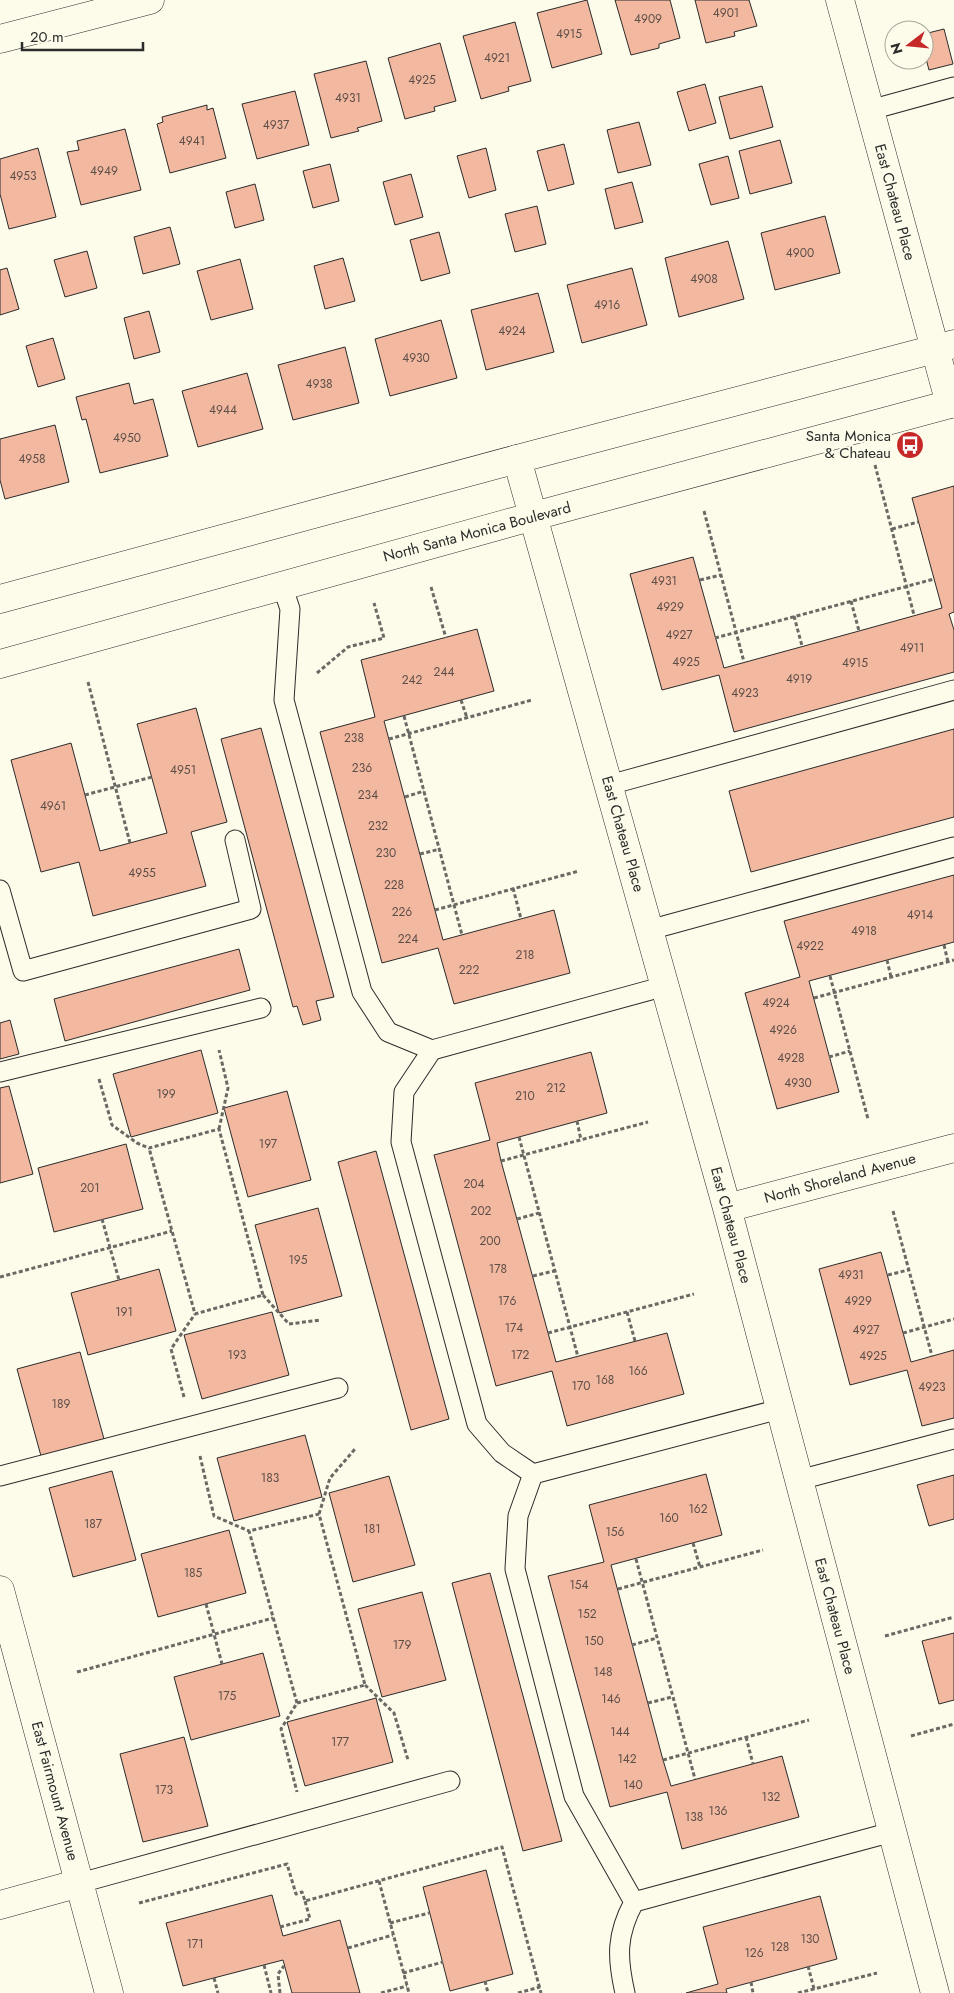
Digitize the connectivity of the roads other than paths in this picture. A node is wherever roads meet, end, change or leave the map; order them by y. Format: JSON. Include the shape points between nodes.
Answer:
{"nodes":[{"id":1,"x":150,"y":0,"type":"edge"},
{"id":2,"x":840,"y":0,"type":"edge"},
{"id":3,"x":0,"y":39,"type":"edge"},
{"id":4,"x":954,"y":87,"type":"edge"},
{"id":5,"x":870,"y":110,"type":"junction"},
{"id":6,"x":945,"y":347,"type":"edge"},
{"id":7,"x":952,"y":404,"type":"edge"},
{"id":8,"x":517,"y":458,"type":"junction"},
{"id":9,"x":534,"y":516,"type":"junction"},
{"id":10,"x":282,"y":585,"type":"junction"},
{"id":11,"x":0,"y":600,"type":"edge"},
{"id":12,"x":0,"y":664,"type":"edge"},
{"id":13,"x":954,"y":690,"type":"edge"},
{"id":14,"x":609,"y":785,"type":"junction"},
{"id":15,"x":235,"y":840,"type":"dead end"},
{"id":16,"x":954,"y":847,"type":"edge"},
{"id":17,"x":0,"y":890,"type":"edge"},
{"id":18,"x":649,"y":930,"type":"junction"},
{"id":19,"x":665,"y":986,"type":"junction"},
{"id":20,"x":261,"y":1008,"type":"dead end"},
{"id":21,"x":432,"y":1050,"type":"junction"},
{"id":22,"x":0,"y":1072,"type":"edge"},
{"id":23,"x":954,"y":1148,"type":"edge"},
{"id":24,"x":727,"y":1208,"type":"junction"},
{"id":25,"x":338,"y":1388,"type":"dead end"},
{"id":26,"x":780,"y":1409,"type":"junction"},
{"id":27,"x":954,"y":1439,"type":"edge"},
{"id":28,"x":533,"y":1474,"type":"junction"},
{"id":29,"x":0,"y":1476,"type":"edge"},
{"id":30,"x":799,"y":1480,"type":"junction"},
{"id":31,"x":0,"y":1590,"type":"edge"},
{"id":32,"x":450,"y":1781,"type":"dead end"},
{"id":33,"x":892,"y":1832,"type":"junction"},
{"id":34,"x":80,"y":1883,"type":"junction"},
{"id":35,"x":634,"y":1902,"type":"junction"},
{"id":36,"x":0,"y":1905,"type":"edge"},
{"id":37,"x":109,"y":1993,"type":"edge"},
{"id":38,"x":626,"y":1993,"type":"edge"},
{"id":39,"x":935,"y":1993,"type":"edge"}],
"edges":[{"from":1,"to":3,"type":"street"},
{"from":2,"to":5,"type":"street","name":"East Chateau Place"},
{"from":4,"to":5,"type":"lane"},
{"from":5,"to":6,"type":"street","name":"East Chateau Place"},
{"from":6,"to":7,"type":"street","name":"East Chateau Place"},
{"from":6,"to":8,"type":"street"},
{"from":7,"to":9,"type":"street","name":"North Santa Monica Boulevard"},
{"from":8,"to":9,"type":"street","name":"East Chateau Place"},
{"from":8,"to":11,"type":"street"},
{"from":9,"to":10,"type":"street","name":"North Santa Monica Boulevard"},
{"from":9,"to":14,"type":"street","name":"East Chateau Place"},
{"from":10,"to":12,"type":"street","name":"North Santa Monica Boulevard"},
{"from":10,"to":21,"type":"lane","via":[[290,609],[284,700],[362,992],[388,1032]]},
{"from":13,"to":14,"type":"lane"},
{"from":14,"to":18,"type":"street","name":"East Chateau Place"},
{"from":15,"to":17,"type":"lane","via":[[251,909],[23,970]]},
{"from":16,"to":18,"type":"lane"},
{"from":18,"to":19,"type":"street","name":"East Chateau Place"},
{"from":19,"to":21,"type":"lane"},
{"from":19,"to":24,"type":"street","name":"East Chateau Place"},
{"from":20,"to":22,"type":"lane"},
{"from":21,"to":28,"type":"lane","via":[[404,1092],[401,1142],[478,1424],[502,1453]]},
{"from":23,"to":24,"type":"street","name":"North Shoreland Avenue"},
{"from":24,"to":26,"type":"street","name":"East Chateau Place"},
{"from":25,"to":29,"type":"lane"},
{"from":26,"to":28,"type":"lane"},
{"from":26,"to":30,"type":"street","name":"East Chateau Place"},
{"from":27,"to":30,"type":"lane"},
{"from":28,"to":35,"type":"lane","via":[[518,1516],[515,1569],[574,1796]]},
{"from":30,"to":33,"type":"street","name":"East Chateau Place"},
{"from":31,"to":34,"type":"street","name":"East Fairmount Avenue"},
{"from":32,"to":34,"type":"lane"},
{"from":33,"to":35,"type":"lane"},
{"from":33,"to":39,"type":"street","name":"East Chateau Place"},
{"from":34,"to":36,"type":"street"},
{"from":34,"to":37,"type":"street","name":"East Fairmount Avenue"},
{"from":35,"to":38,"type":"lane","via":[[623,1922],[620,1946],[620,1970]]}]}
